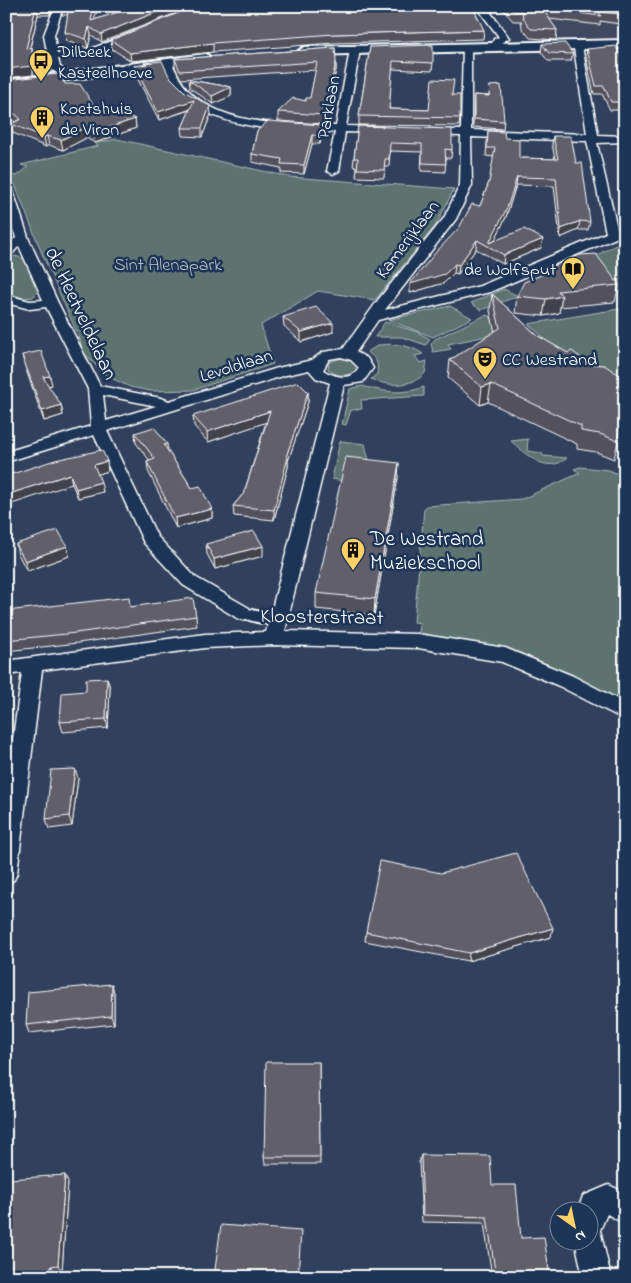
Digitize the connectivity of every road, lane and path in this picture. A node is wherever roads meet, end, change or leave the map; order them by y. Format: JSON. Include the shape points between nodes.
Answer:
{"nodes":[{"id":1,"x":59,"y":6,"type":"edge"},
{"id":2,"x":482,"y":7,"type":"edge"},
{"id":3,"x":433,"y":10,"type":"edge"},
{"id":4,"x":144,"y":31,"type":"edge"},
{"id":5,"x":500,"y":42,"type":"junction"},
{"id":6,"x":625,"y":44,"type":"edge"},
{"id":7,"x":466,"y":47,"type":"junction"},
{"id":8,"x":579,"y":48,"type":"dead end"},
{"id":9,"x":355,"y":50,"type":"junction"},
{"id":10,"x":292,"y":52,"type":"edge"},
{"id":11,"x":52,"y":57,"type":"junction"},
{"id":12,"x":215,"y":57,"type":"edge"},
{"id":13,"x":167,"y":62,"type":"junction"},
{"id":14,"x":66,"y":74,"type":"junction"},
{"id":15,"x":6,"y":84,"type":"edge"},
{"id":16,"x":340,"y":129,"type":"junction"},
{"id":17,"x":398,"y":131,"type":"edge"},
{"id":18,"x":417,"y":132,"type":"edge"},
{"id":19,"x":465,"y":133,"type":"junction"},
{"id":20,"x":593,"y":138,"type":"junction"},
{"id":21,"x":625,"y":139,"type":"edge"},
{"id":22,"x":333,"y":171,"type":"dead end"},
{"id":23,"x":6,"y":188,"type":"edge"},
{"id":24,"x":619,"y":232,"type":"edge"},
{"id":25,"x":23,"y":240,"type":"junction"},
{"id":26,"x":6,"y":252,"type":"edge"},
{"id":27,"x":6,"y":299,"type":"edge"},
{"id":28,"x":51,"y":304,"type":"junction"},
{"id":29,"x":374,"y":317,"type":"junction"},
{"id":30,"x":347,"y":354,"type":"junction"},
{"id":31,"x":316,"y":364,"type":"junction"},
{"id":32,"x":338,"y":381,"type":"junction"},
{"id":33,"x":95,"y":389,"type":"junction"},
{"id":34,"x":168,"y":407,"type":"junction"},
{"id":35,"x":99,"y":429,"type":"junction"},
{"id":36,"x":6,"y":457,"type":"edge"},
{"id":37,"x":243,"y":613,"type":"joint"},
{"id":38,"x":277,"y":619,"type":"junction"},
{"id":39,"x":274,"y":638,"type":"junction"},
{"id":40,"x":33,"y":664,"type":"junction"},
{"id":41,"x":6,"y":668,"type":"edge"},
{"id":42,"x":625,"y":712,"type":"edge"},
{"id":43,"x":6,"y":873,"type":"edge"},
{"id":44,"x":598,"y":1204,"type":"edge"},
{"id":45,"x":625,"y":1210,"type":"edge"},
{"id":46,"x":591,"y":1250,"type":"edge"},
{"id":47,"x":597,"y":1277,"type":"edge"}],
"edges":[{"from":1,"to":11,"type":"street","via":[[49,35]]},
{"from":2,"to":3,"type":"street"},
{"from":2,"to":5,"type":"street"},
{"from":4,"to":11,"type":"street","via":[[90,53]]},
{"from":5,"to":6,"type":"street","via":[[520,45]]},
{"from":5,"to":7,"type":"street"},
{"from":7,"to":9,"type":"street"},
{"from":7,"to":19,"type":"street","name":"Kamerijklaan"},
{"from":8,"to":20,"type":"street"},
{"from":9,"to":10,"type":"street"},
{"from":9,"to":16,"type":"street","name":"Parklaan"},
{"from":11,"to":14,"type":"street","via":[[56,69]]},
{"from":12,"to":13,"type":"street"},
{"from":13,"to":14,"type":"street"},
{"from":13,"to":16,"type":"street","via":[[174,81],[192,99],[214,112],[282,127]]},
{"from":14,"to":15,"type":"street"},
{"from":16,"to":17,"type":"street"},
{"from":16,"to":22,"type":"street","name":"Parklaan"},
{"from":18,"to":19,"type":"street"},
{"from":19,"to":20,"type":"street"},
{"from":19,"to":29,"type":"street","name":"Kamerijklaan","via":[[466,184],[450,219]]},
{"from":20,"to":21,"type":"street"},
{"from":20,"to":24,"type":"street"},
{"from":23,"to":25,"type":"street","name":"de Heetveldelaan"},
{"from":24,"to":29,"type":"street","via":[[485,289]]},
{"from":25,"to":26,"type":"street"},
{"from":25,"to":28,"type":"street","name":"de Heetveldelaan"},
{"from":27,"to":28,"type":"street","via":[[30,305]]},
{"from":28,"to":33,"type":"street","name":"de Heetveldelaan"},
{"from":29,"to":30,"type":"street","name":"Kamerijklaan"},
{"from":30,"to":31,"type":"street","via":[[328,355]]},
{"from":30,"to":32,"type":"street","via":[[363,361],[365,371],[354,379]]},
{"from":31,"to":32,"type":"street","via":[[316,371],[321,376]]},
{"from":31,"to":34,"type":"street","name":"Levoldlaan","via":[[282,371]]},
{"from":32,"to":38,"type":"street"},
{"from":33,"to":34,"type":"street","via":[[160,402]]},
{"from":33,"to":35,"type":"street","name":"de Heetveldelaan"},
{"from":34,"to":35,"type":"street","name":"Levoldlaan"},
{"from":35,"to":36,"type":"street","name":"Levoldlaan"},
{"from":35,"to":37,"type":"street","name":"de Heetveldelaan","via":[[150,539],[190,581]]},
{"from":37,"to":38,"type":"street"},
{"from":38,"to":39,"type":"street"},
{"from":39,"to":40,"type":"street","name":"Kloosterstraat","via":[[205,642]]},
{"from":39,"to":42,"type":"street","name":"Kloosterstraat","via":[[418,641],[504,655],[566,680]]},
{"from":40,"to":41,"type":"street","name":"Kloosterstraat"},
{"from":40,"to":43,"type":"street"},
{"from":44,"to":45,"type":"street","via":[[610,1199]]},
{"from":46,"to":47,"type":"street"}]}
